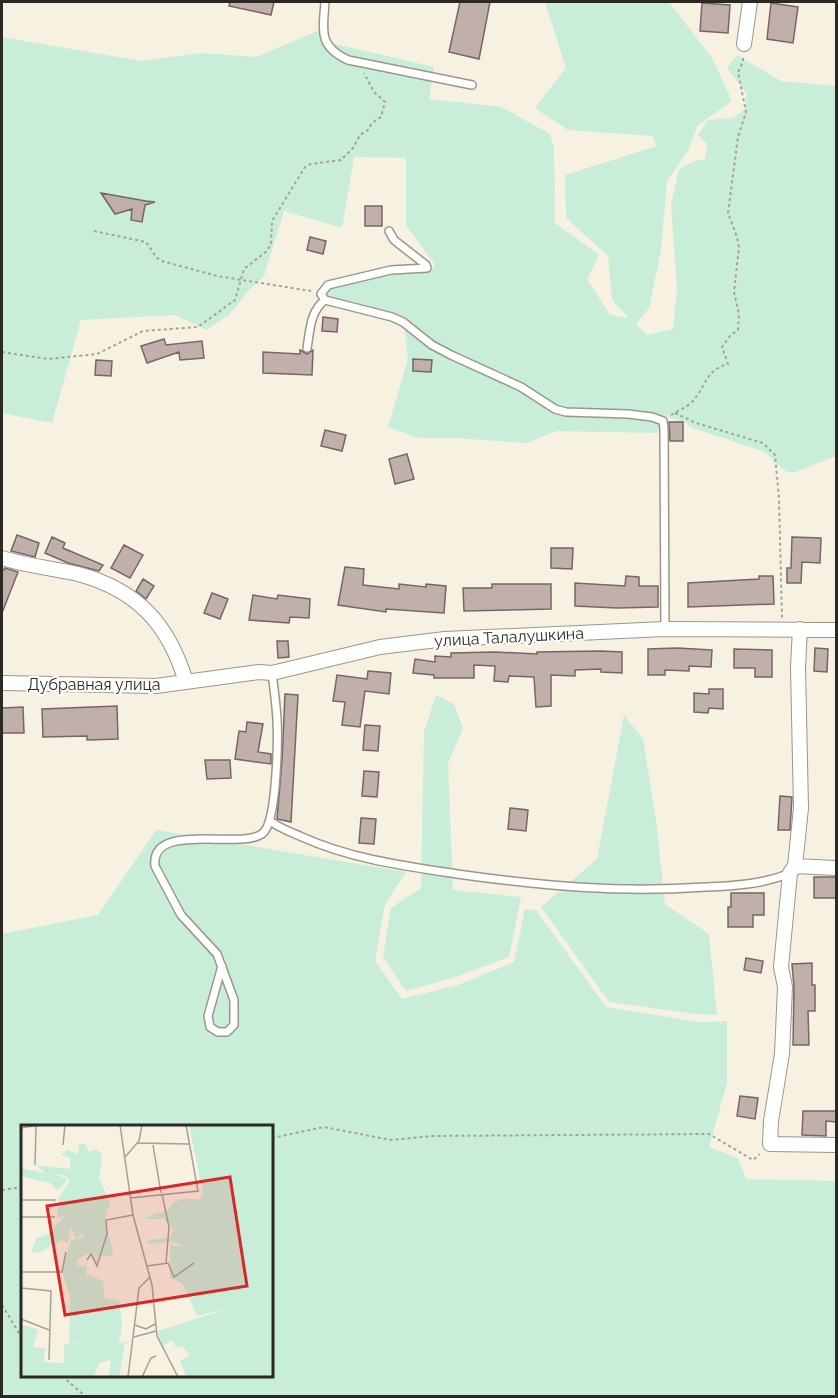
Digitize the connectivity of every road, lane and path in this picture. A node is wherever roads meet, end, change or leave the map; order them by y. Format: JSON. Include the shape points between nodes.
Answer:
{"nodes":[{"id":1,"x":325,"y":2,"type":"edge"},
{"id":2,"x":750,"y":2,"type":"edge"},
{"id":3,"x":744,"y":44,"type":"joint"},
{"id":4,"x":358,"y":63,"type":"junction"},
{"id":5,"x":472,"y":85,"type":"dead end"},
{"id":6,"x":94,"y":231,"type":"dead end"},
{"id":7,"x":389,"y":231,"type":"dead end"},
{"id":8,"x":241,"y":280,"type":"junction"},
{"id":9,"x":323,"y":297,"type":"junction"},
{"id":10,"x":308,"y":348,"type":"dead end"},
{"id":11,"x":2,"y":352,"type":"edge"},
{"id":12,"x":675,"y":413,"type":"junction"},
{"id":13,"x":663,"y":421,"type":"junction"},
{"id":14,"x":2,"y":558,"type":"edge"},
{"id":15,"x":664,"y":629,"type":"junction"},
{"id":16,"x":783,"y":629,"type":"junction"},
{"id":17,"x":801,"y":629,"type":"junction"},
{"id":18,"x":837,"y":630,"type":"edge"},
{"id":19,"x":272,"y":673,"type":"junction"},
{"id":20,"x":186,"y":682,"type":"junction"},
{"id":21,"x":2,"y":684,"type":"edge"},
{"id":22,"x":270,"y":821,"type":"junction"},
{"id":23,"x":837,"y":868,"type":"edge"},
{"id":24,"x":793,"y":870,"type":"junction"},
{"id":25,"x":222,"y":966,"type":"junction"},
{"id":26,"x":273,"y":1138,"type":"edge"},
{"id":27,"x":770,"y":1144,"type":"junction"},
{"id":28,"x":837,"y":1145,"type":"edge"},
{"id":29,"x":21,"y":1187,"type":"edge"},
{"id":30,"x":2,"y":1190,"type":"edge"},
{"id":31,"x":2,"y":1305,"type":"edge"},
{"id":32,"x":21,"y":1336,"type":"edge"},
{"id":33,"x":63,"y":1377,"type":"edge"},
{"id":34,"x":85,"y":1396,"type":"edge"}],
"edges":[{"from":1,"to":4,"type":"lane","via":[[322,33],[327,45],[336,54]]},
{"from":2,"to":3,"type":"street"},
{"from":3,"to":12,"type":"path","via":[[738,72],[746,112],[738,137],[728,213],[739,247],[734,292],[738,330],[722,346],[728,364],[707,377],[692,402]]},
{"from":4,"to":5,"type":"lane"},
{"from":4,"to":8,"type":"path","via":[[374,92],[385,102],[381,117],[360,135],[341,160],[305,167],[272,221],[271,244],[244,269]]},
{"from":6,"to":8,"type":"path","via":[[146,242],[162,261]]},
{"from":7,"to":9,"type":"lane","via":[[427,268],[391,270],[328,285]]},
{"from":8,"to":9,"type":"path"},
{"from":8,"to":11,"type":"path","via":[[235,300],[198,327],[143,331],[97,354],[48,359]]},
{"from":9,"to":10,"type":"lane","via":[[311,322]]},
{"from":9,"to":13,"type":"lane","via":[[403,322],[432,345],[521,387],[555,409]]},
{"from":12,"to":13,"type":"path"},
{"from":12,"to":16,"type":"path","via":[[763,443],[775,455]]},
{"from":13,"to":15,"type":"lane"},
{"from":14,"to":20,"type":"street","via":[[79,574],[118,589],[153,617],[179,656]]},
{"from":15,"to":16,"type":"street","name":"улица Талалушкина"},
{"from":15,"to":19,"type":"street","name":"улица Талалушкина","via":[[445,639],[380,647]]},
{"from":16,"to":17,"type":"street","name":"улица Талалушкина"},
{"from":17,"to":18,"type":"street","name":"улица Талалушкина"},
{"from":17,"to":24,"type":"street","via":[[801,808]]},
{"from":19,"to":20,"type":"street","name":"улица Талалушкина"},
{"from":19,"to":22,"type":"lane","via":[[277,720]]},
{"from":20,"to":21,"type":"street","name":"Дубравная улица","via":[[156,686]]},
{"from":22,"to":24,"type":"lane","via":[[317,844],[402,867],[532,885],[684,889],[775,880]]},
{"from":22,"to":25,"type":"lane","via":[[263,833],[252,839],[197,838],[173,842],[162,848],[154,861],[181,915],[217,954]]},
{"from":23,"to":24,"type":"street"},
{"from":24,"to":27,"type":"street","via":[[781,967],[785,987],[782,1054]]},
{"from":25,"to":25,"type":"lane","via":[[234,1000],[234,1025],[227,1032],[210,1027],[208,1016]]},
{"from":26,"to":27,"type":"path","via":[[324,1127],[391,1140],[432,1136],[709,1134],[753,1160]]},
{"from":27,"to":28,"type":"street"},
{"from":29,"to":30,"type":"path"},
{"from":31,"to":32,"type":"path"},
{"from":33,"to":34,"type":"path"}]}
